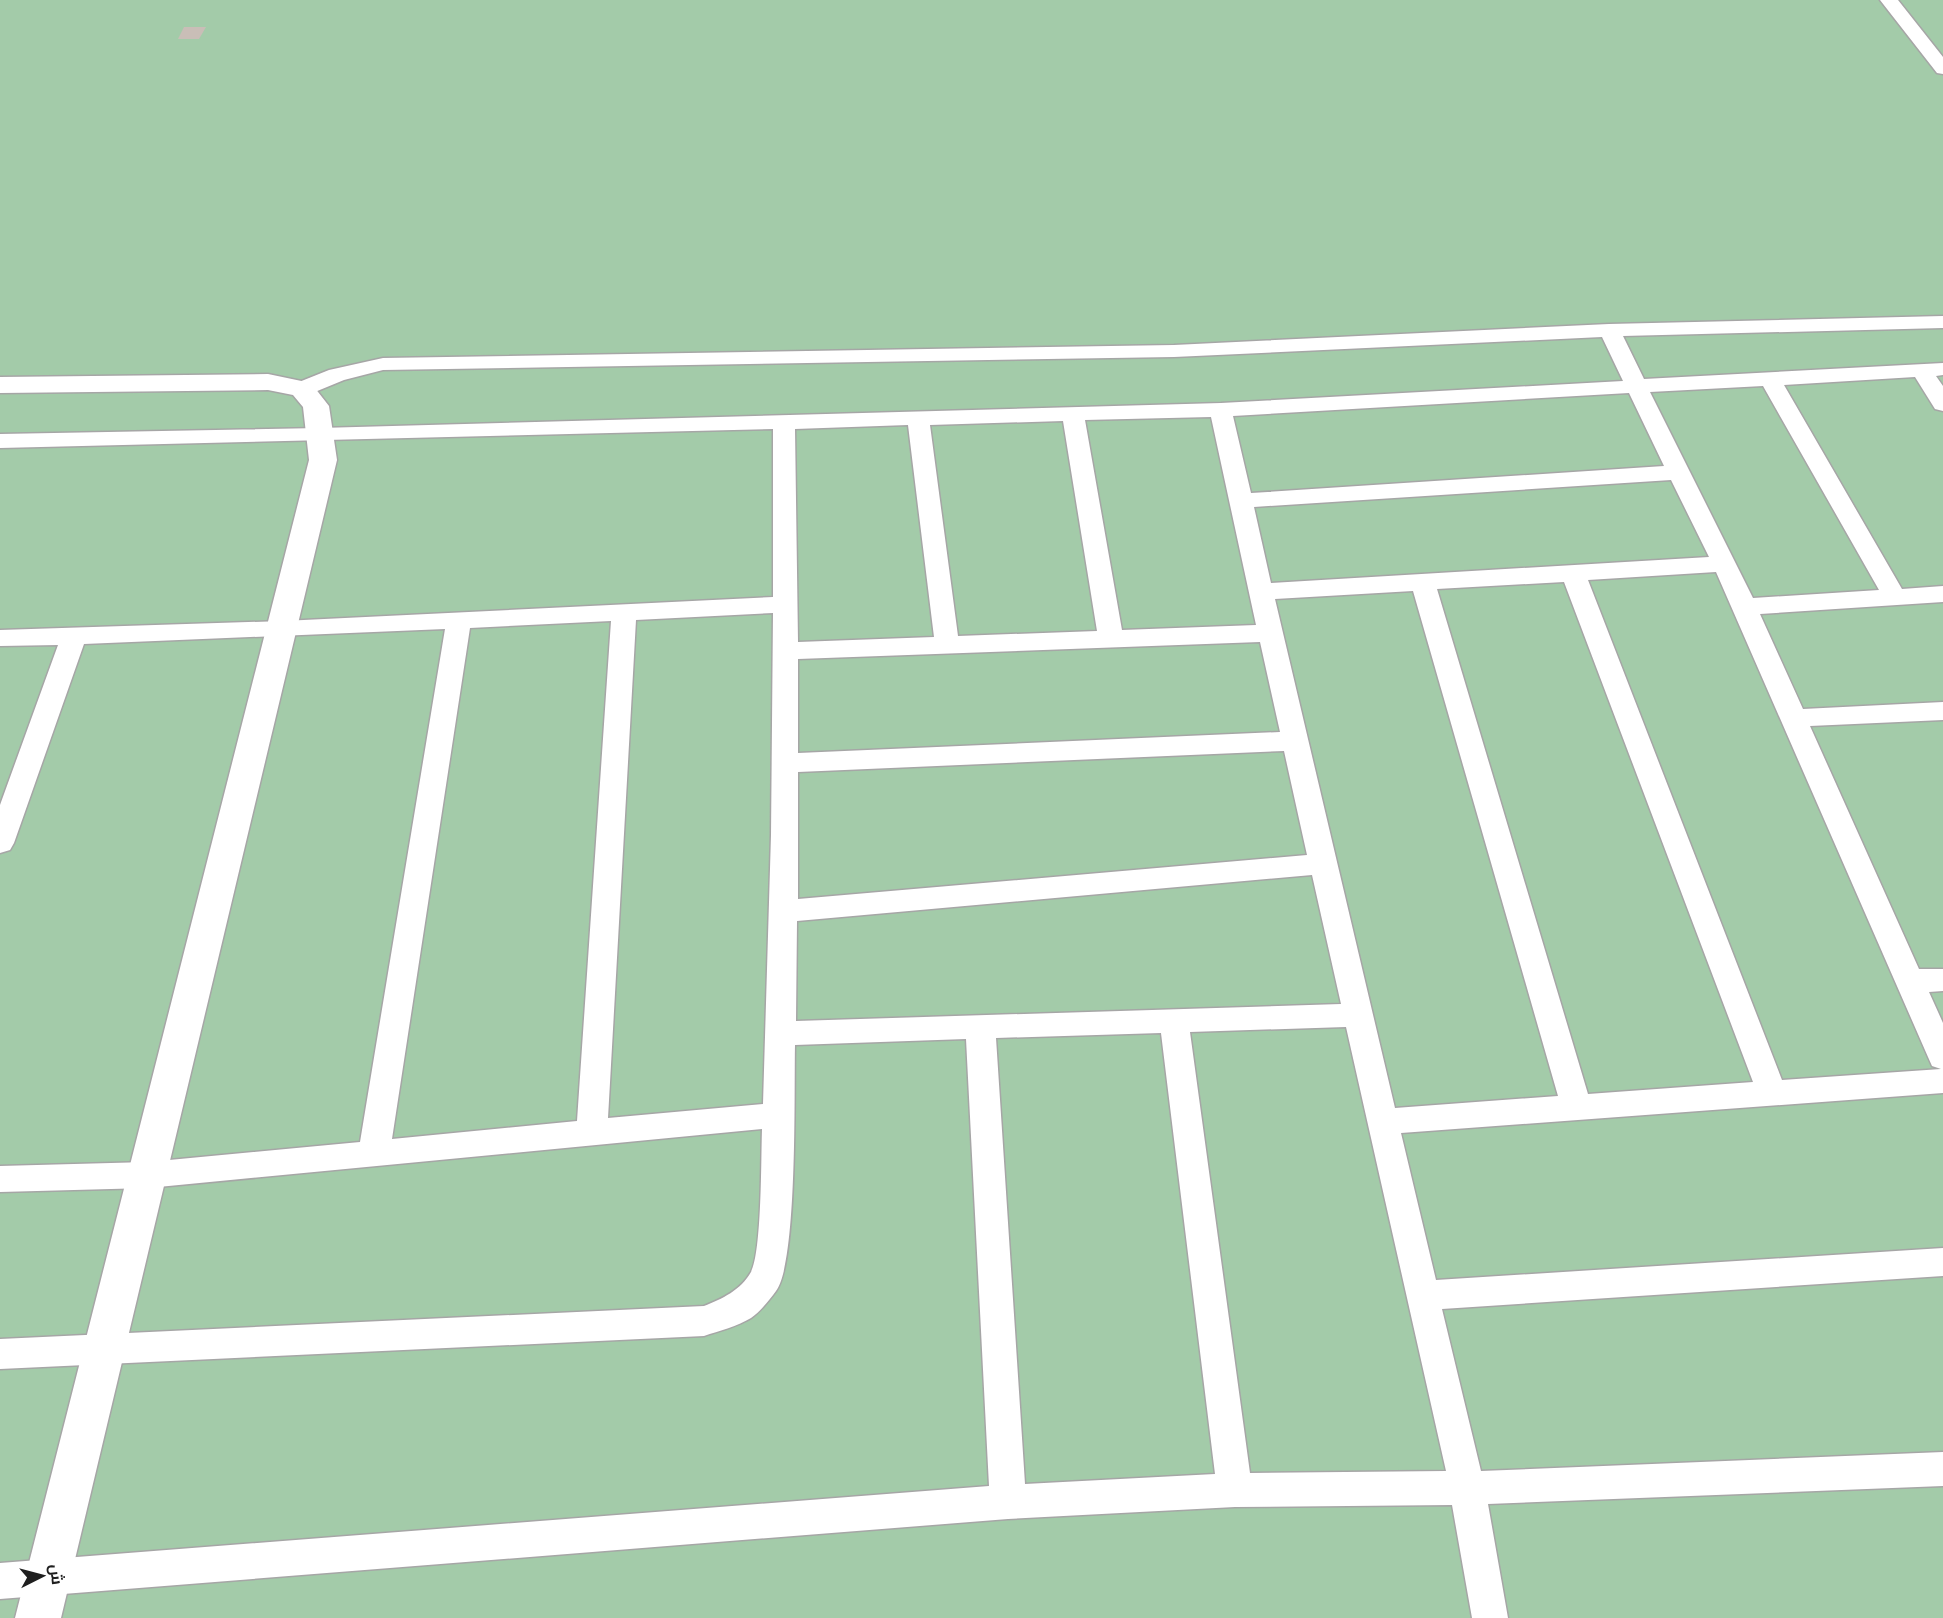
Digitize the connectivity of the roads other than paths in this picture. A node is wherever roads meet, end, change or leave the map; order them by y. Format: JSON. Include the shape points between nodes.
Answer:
{"nodes":[{"id":1,"x":1889,"y":0,"type":"edge"},
{"id":2,"x":1943,"y":69,"type":"edge"},
{"id":3,"x":1943,"y":322,"type":"edge"},
{"id":4,"x":1609,"y":330,"type":"junction"},
{"id":5,"x":1932,"y":370,"type":"edge"},
{"id":6,"x":1769,"y":378,"type":"junction"},
{"id":7,"x":0,"y":385,"type":"edge"},
{"id":8,"x":1636,"y":385,"type":"junction"},
{"id":9,"x":302,"y":389,"type":"junction"},
{"id":10,"x":1943,"y":404,"type":"edge"},
{"id":11,"x":1221,"y":410,"type":"junction"},
{"id":12,"x":1073,"y":414,"type":"junction"},
{"id":13,"x":918,"y":418,"type":"junction"},
{"id":14,"x":784,"y":421,"type":"junction"},
{"id":15,"x":320,"y":435,"type":"junction"},
{"id":16,"x":0,"y":441,"type":"edge"},
{"id":17,"x":1679,"y":472,"type":"junction"},
{"id":18,"x":1241,"y":501,"type":"junction"},
{"id":19,"x":1724,"y":564,"type":"junction"},
{"id":20,"x":1573,"y":573,"type":"junction"},
{"id":21,"x":1423,"y":582,"type":"junction"},
{"id":22,"x":1261,"y":592,"type":"junction"},
{"id":23,"x":1943,"y":594,"type":"edge"},
{"id":24,"x":1895,"y":597,"type":"junction"},
{"id":25,"x":786,"y":604,"type":"junction"},
{"id":26,"x":1745,"y":607,"type":"junction"},
{"id":27,"x":624,"y":612,"type":"junction"},
{"id":28,"x":459,"y":620,"type":"junction"},
{"id":29,"x":283,"y":629,"type":"junction"},
{"id":30,"x":1269,"y":633,"type":"junction"},
{"id":31,"x":74,"y":636,"type":"junction"},
{"id":32,"x":0,"y":638,"type":"edge"},
{"id":33,"x":1111,"y":639,"type":"junction"},
{"id":34,"x":947,"y":644,"type":"junction"},
{"id":35,"x":785,"y":651,"type":"junction"},
{"id":36,"x":1943,"y":711,"type":"edge"},
{"id":37,"x":1794,"y":718,"type":"junction"},
{"id":38,"x":1295,"y":741,"type":"junction"},
{"id":39,"x":784,"y":763,"type":"junction"},
{"id":40,"x":0,"y":843,"type":"edge"},
{"id":41,"x":1323,"y":864,"type":"junction"},
{"id":42,"x":783,"y":910,"type":"junction"},
{"id":43,"x":1943,"y":980,"type":"edge"},
{"id":44,"x":1910,"y":981,"type":"junction"},
{"id":45,"x":1358,"y":1015,"type":"junction"},
{"id":46,"x":1174,"y":1021,"type":"junction"},
{"id":47,"x":980,"y":1027,"type":"junction"},
{"id":48,"x":782,"y":1033,"type":"junction"},
{"id":49,"x":1943,"y":1057,"type":"edge"},
{"id":50,"x":1943,"y":1081,"type":"edge"},
{"id":51,"x":1772,"y":1094,"type":"junction"},
{"id":52,"x":1576,"y":1107,"type":"junction"},
{"id":53,"x":780,"y":1115,"type":"junction"},
{"id":54,"x":1382,"y":1122,"type":"junction"},
{"id":55,"x":592,"y":1133,"type":"junction"},
{"id":56,"x":374,"y":1154,"type":"junction"},
{"id":57,"x":148,"y":1175,"type":"junction"},
{"id":58,"x":0,"y":1179,"type":"edge"},
{"id":59,"x":1943,"y":1262,"type":"edge"},
{"id":60,"x":1423,"y":1296,"type":"junction"},
{"id":61,"x":105,"y":1348,"type":"junction"},
{"id":62,"x":0,"y":1354,"type":"edge"},
{"id":63,"x":1943,"y":1470,"type":"edge"},
{"id":64,"x":1467,"y":1488,"type":"junction"},
{"id":65,"x":1235,"y":1490,"type":"junction"},
{"id":66,"x":1008,"y":1502,"type":"junction"},
{"id":67,"x":48,"y":1579,"type":"junction"},
{"id":68,"x":0,"y":1581,"type":"edge"},
{"id":69,"x":38,"y":1618,"type":"edge"},
{"id":70,"x":1490,"y":1618,"type":"edge"}],
"edges":[{"from":1,"to":2,"type":"lane"},
{"from":3,"to":4,"type":"lane"},
{"from":4,"to":8,"type":"lane"},
{"from":4,"to":9,"type":"lane","via":[[1174,351],[383,364],[337,375]]},
{"from":5,"to":6,"type":"lane"},
{"from":5,"to":10,"type":"lane"},
{"from":6,"to":8,"type":"lane"},
{"from":6,"to":24,"type":"lane"},
{"from":7,"to":9,"type":"street","via":[[268,382]]},
{"from":8,"to":11,"type":"lane"},
{"from":8,"to":17,"type":"lane"},
{"from":9,"to":15,"type":"street","via":[[316,406]]},
{"from":11,"to":12,"type":"lane"},
{"from":11,"to":18,"type":"lane"},
{"from":12,"to":13,"type":"lane"},
{"from":12,"to":33,"type":"lane"},
{"from":13,"to":14,"type":"lane"},
{"from":13,"to":34,"type":"lane"},
{"from":14,"to":15,"type":"lane"},
{"from":14,"to":25,"type":"lane"},
{"from":15,"to":16,"type":"lane"},
{"from":15,"to":29,"type":"street","via":[[322,460]]},
{"from":17,"to":18,"type":"lane"},
{"from":17,"to":19,"type":"lane"},
{"from":18,"to":22,"type":"lane"},
{"from":19,"to":20,"type":"lane"},
{"from":19,"to":26,"type":"lane"},
{"from":20,"to":21,"type":"lane"},
{"from":20,"to":51,"type":"lane"},
{"from":21,"to":22,"type":"lane"},
{"from":21,"to":52,"type":"lane"},
{"from":22,"to":30,"type":"lane"},
{"from":23,"to":24,"type":"lane"},
{"from":24,"to":26,"type":"lane"},
{"from":25,"to":27,"type":"lane"},
{"from":25,"to":35,"type":"lane"},
{"from":26,"to":37,"type":"lane"},
{"from":27,"to":28,"type":"lane"},
{"from":27,"to":55,"type":"lane"},
{"from":28,"to":29,"type":"lane"},
{"from":28,"to":56,"type":"lane"},
{"from":29,"to":31,"type":"lane"},
{"from":29,"to":57,"type":"street"},
{"from":30,"to":33,"type":"lane"},
{"from":30,"to":38,"type":"lane"},
{"from":31,"to":32,"type":"lane"},
{"from":31,"to":40,"type":"lane"},
{"from":33,"to":34,"type":"lane"},
{"from":34,"to":35,"type":"lane"},
{"from":35,"to":39,"type":"lane"},
{"from":36,"to":37,"type":"lane"},
{"from":37,"to":44,"type":"lane"},
{"from":38,"to":39,"type":"lane"},
{"from":38,"to":41,"type":"lane"},
{"from":39,"to":42,"type":"lane"},
{"from":41,"to":42,"type":"lane"},
{"from":41,"to":45,"type":"lane"},
{"from":42,"to":48,"type":"lane"},
{"from":43,"to":44,"type":"lane"},
{"from":44,"to":49,"type":"lane"},
{"from":45,"to":46,"type":"lane"},
{"from":45,"to":54,"type":"lane"},
{"from":46,"to":47,"type":"lane"},
{"from":46,"to":65,"type":"lane"},
{"from":47,"to":48,"type":"lane"},
{"from":47,"to":66,"type":"lane"},
{"from":48,"to":53,"type":"lane"},
{"from":50,"to":51,"type":"lane"},
{"from":51,"to":52,"type":"lane"},
{"from":52,"to":54,"type":"lane"},
{"from":53,"to":55,"type":"lane"},
{"from":53,"to":61,"type":"lane","via":[[774,1249],[766,1279],[740,1307],[704,1321]]},
{"from":54,"to":60,"type":"lane"},
{"from":55,"to":56,"type":"lane"},
{"from":56,"to":57,"type":"lane"},
{"from":57,"to":58,"type":"lane"},
{"from":57,"to":61,"type":"street"},
{"from":59,"to":60,"type":"lane"},
{"from":60,"to":64,"type":"lane"},
{"from":61,"to":62,"type":"lane"},
{"from":61,"to":67,"type":"street"},
{"from":63,"to":64,"type":"lane"},
{"from":64,"to":65,"type":"lane"},
{"from":64,"to":70,"type":"lane"},
{"from":65,"to":66,"type":"lane"},
{"from":66,"to":67,"type":"lane"},
{"from":67,"to":68,"type":"lane"},
{"from":67,"to":69,"type":"street"}]}
